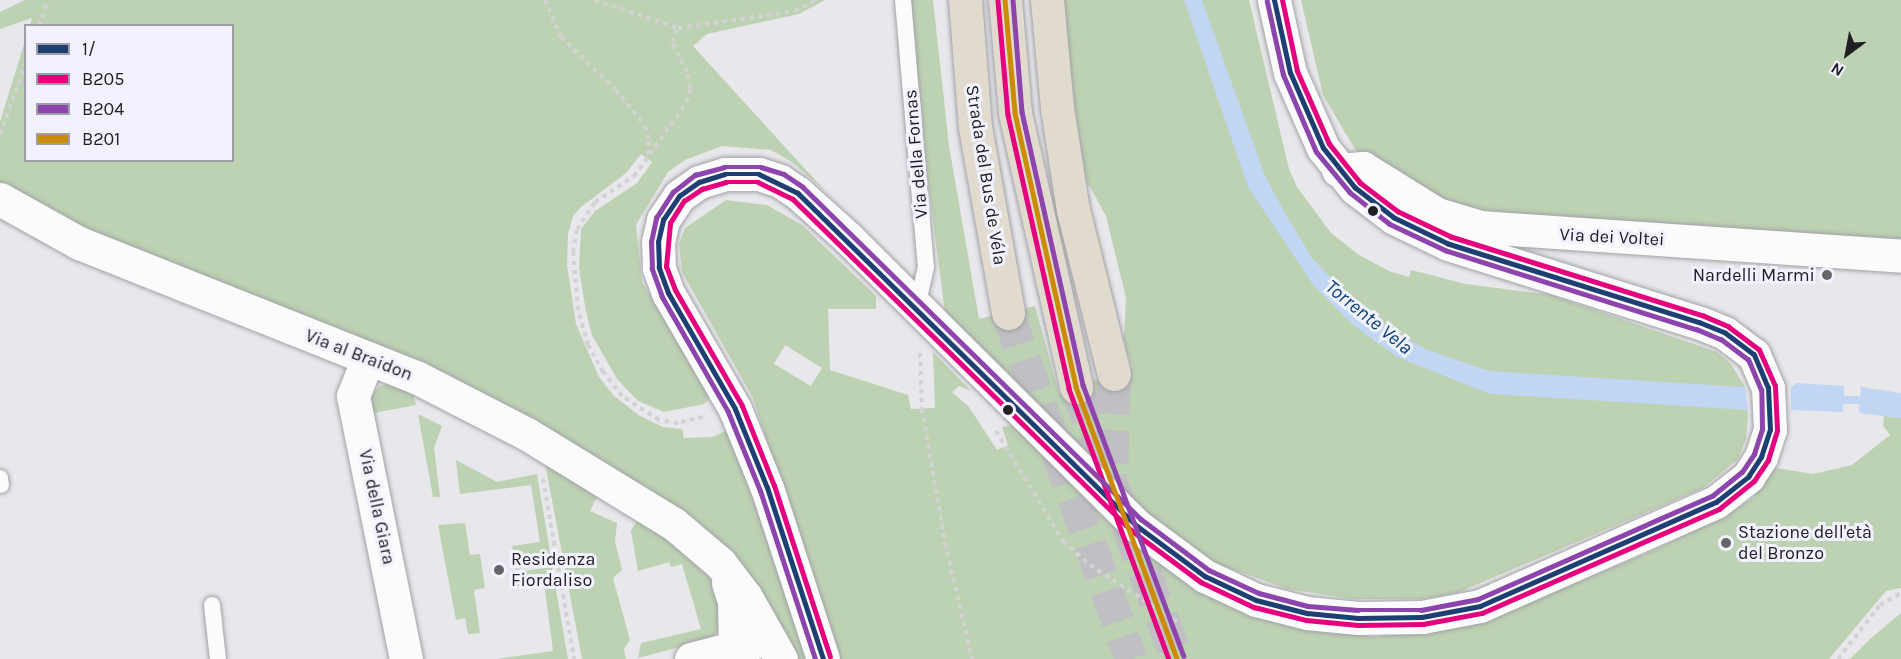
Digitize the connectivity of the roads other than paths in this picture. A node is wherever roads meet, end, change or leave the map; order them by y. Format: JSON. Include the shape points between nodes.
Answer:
{"nodes":[{"id":1,"x":903,"y":0,"type":"edge"},
{"id":2,"x":965,"y":0,"type":"edge"},
{"id":3,"x":1005,"y":0,"type":"edge"},
{"id":4,"x":1047,"y":0,"type":"edge"},
{"id":5,"x":1274,"y":0,"type":"edge"},
{"id":6,"x":1338,"y":170,"type":"junction"},
{"id":7,"x":0,"y":199,"type":"edge"},
{"id":8,"x":1901,"y":256,"type":"edge"},
{"id":9,"x":917,"y":308,"type":"junction"},
{"id":10,"x":1008,"y":313,"type":"tunnel mouth"},
{"id":11,"x":368,"y":358,"type":"junction"},
{"id":12,"x":1114,"y":374,"type":"tunnel mouth"},
{"id":13,"x":1076,"y":387,"type":"tunnel mouth"},
{"id":14,"x":700,"y":546,"type":"junction"},
{"id":15,"x":212,"y":605,"type":"dead end"},
{"id":16,"x":735,"y":648,"type":"junction"},
{"id":17,"x":774,"y":649,"type":"edge"},
{"id":18,"x":219,"y":659,"type":"edge"},
{"id":19,"x":406,"y":659,"type":"edge"},
{"id":20,"x":691,"y":659,"type":"edge"},
{"id":21,"x":823,"y":659,"type":"edge"}],
"edges":[{"from":1,"to":9,"type":"lane","name":"Via della Fornas","via":[[926,267]]},
{"from":2,"to":10,"type":"highway","name":"Strada del Bus de Véla","via":[[975,127]]},
{"from":3,"to":13,"type":"highway","via":[[1015,113]]},
{"from":4,"to":12,"type":"highway","via":[[1057,108],[1073,210]]},
{"from":5,"to":6,"type":"street","via":[[1290,73],[1315,131]]},
{"from":6,"to":8,"type":"street","name":"Via dei Voltei","via":[[1363,168],[1437,214],[1481,227]]},
{"from":6,"to":9,"type":"street","via":[[1355,188],[1420,233],[1725,333],[1754,355],[1769,399],[1767,439],[1748,477],[1716,502],[1480,606],[1422,616],[1358,618],[1307,613],[1256,600],[1205,576],[1167,551],[1032,425]]},
{"from":7,"to":11,"type":"street","name":"Via al Braidon","via":[[79,243]]},
{"from":9,"to":21,"type":"street","via":[[820,211],[780,181],[742,172],[699,182],[679,196],[663,220],[658,242],[659,268],[668,293],[735,409],[767,488]]},
{"from":11,"to":14,"type":"street","name":"Via al Braidon","via":[[416,377],[527,434],[655,512]]},
{"from":11,"to":19,"type":"street","name":"Via della Giara","via":[[353,396]]},
{"from":14,"to":16,"type":"street","name":"Via al Braidon","via":[[728,584],[734,601]]},
{"from":14,"to":17,"type":"street","name":"Via al Braidon","via":[[731,575]]},
{"from":15,"to":18,"type":"lane"},
{"from":16,"to":17,"type":"street"},
{"from":16,"to":20,"type":"street"}]}
